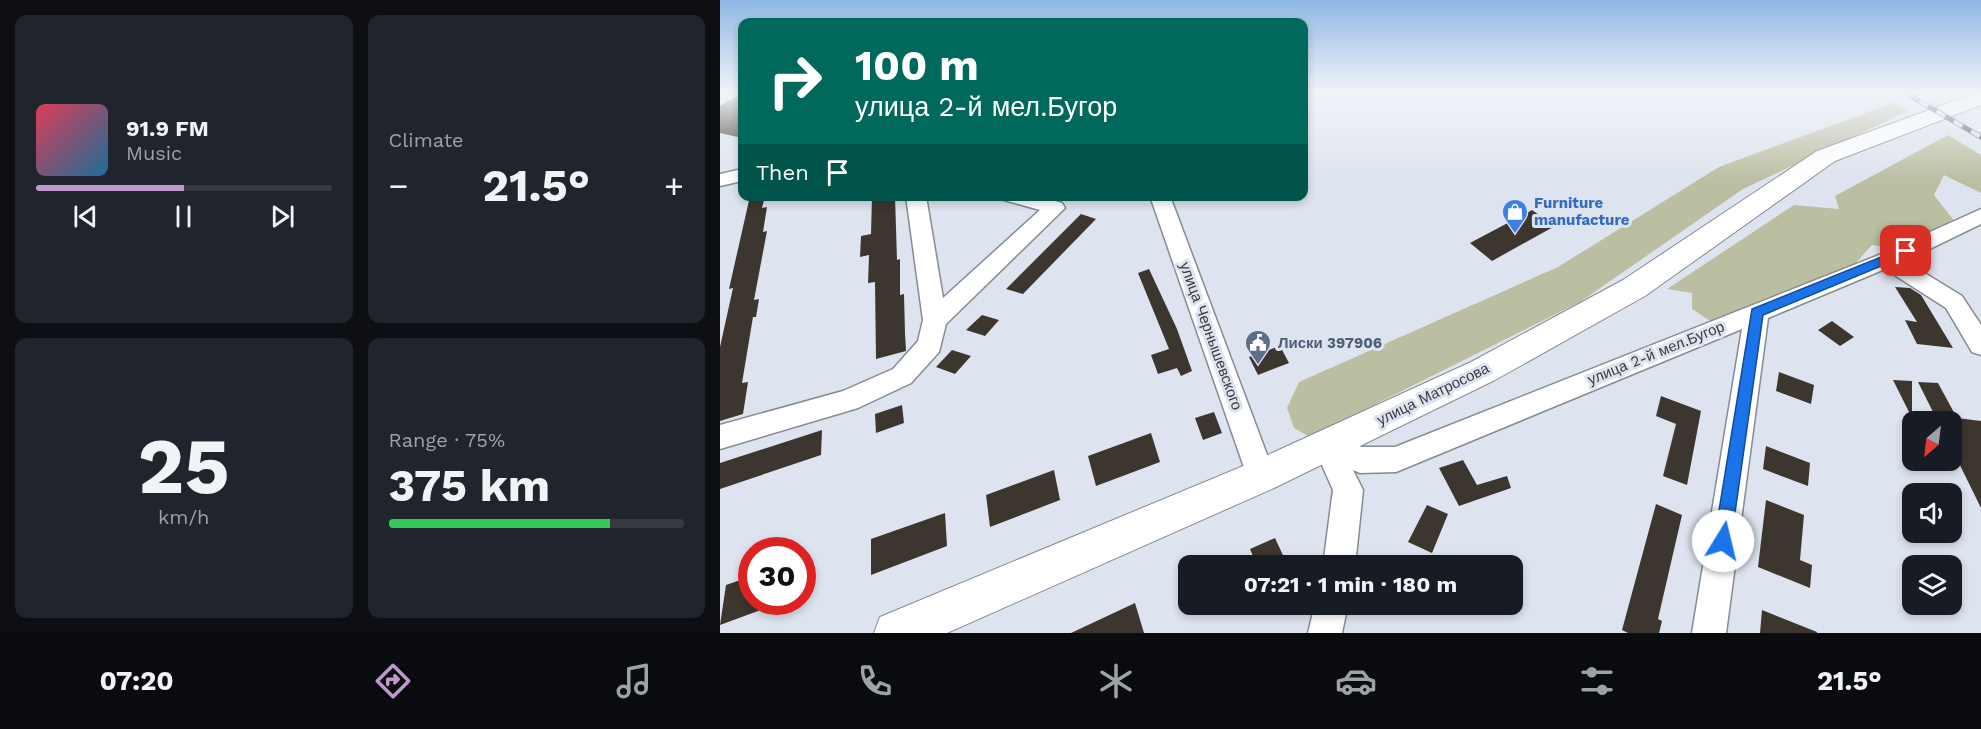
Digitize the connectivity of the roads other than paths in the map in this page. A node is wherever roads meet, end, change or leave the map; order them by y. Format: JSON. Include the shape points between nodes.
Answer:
{"nodes":[{"id":1,"x":1916,"y":121,"type":"edge"},
{"id":2,"x":738,"y":176,"type":"edge"},
{"id":3,"x":720,"y":180,"type":"edge"},
{"id":4,"x":917,"y":201,"type":"edge"},
{"id":5,"x":1029,"y":201,"type":"edge"},
{"id":6,"x":1163,"y":201,"type":"edge"},
{"id":7,"x":1981,"y":216,"type":"edge"},
{"id":8,"x":1887,"y":260,"type":"junction"},
{"id":9,"x":1757,"y":312,"type":"junction"},
{"id":10,"x":935,"y":320,"type":"junction"},
{"id":11,"x":1981,"y":345,"type":"edge"},
{"id":12,"x":720,"y":437,"type":"edge"},
{"id":13,"x":1327,"y":445,"type":"junction"},
{"id":14,"x":1261,"y":476,"type":"junction"},
{"id":15,"x":1340,"y":555,"type":"edge"},
{"id":16,"x":1329,"y":615,"type":"edge"},
{"id":17,"x":903,"y":631,"type":"edge"},
{"id":18,"x":1325,"y":633,"type":"edge"},
{"id":19,"x":1709,"y":633,"type":"edge"}],
"edges":[{"from":1,"to":13,"type":"main road","name":"улица Матросова","via":[[1826,156],[1634,288],[1483,371]]},
{"from":2,"to":3,"type":"street"},
{"from":4,"to":10,"type":"street"},
{"from":5,"to":10,"type":"street","via":[[1054,208]]},
{"from":6,"to":14,"type":"street","name":"улица Чернышевского"},
{"from":7,"to":8,"type":"street","name":"улица 2-й мел.Бугор"},
{"from":8,"to":9,"type":"street","name":"улица 2-й мел.Бугор"},
{"from":8,"to":11,"type":"street","via":[[1954,302]]},
{"from":9,"to":13,"type":"street","name":"улица 2-й мел.Бугор","via":[[1396,459],[1360,460]]},
{"from":9,"to":19,"type":"street"},
{"from":10,"to":12,"type":"street","via":[[930,345],[902,376],[849,400]]},
{"from":13,"to":14,"type":"main road","name":"улица Матросова"},
{"from":13,"to":15,"type":"street","via":[[1348,490]]},
{"from":14,"to":17,"type":"main road","name":"улица Матросова"},
{"from":16,"to":18,"type":"street"}]}
